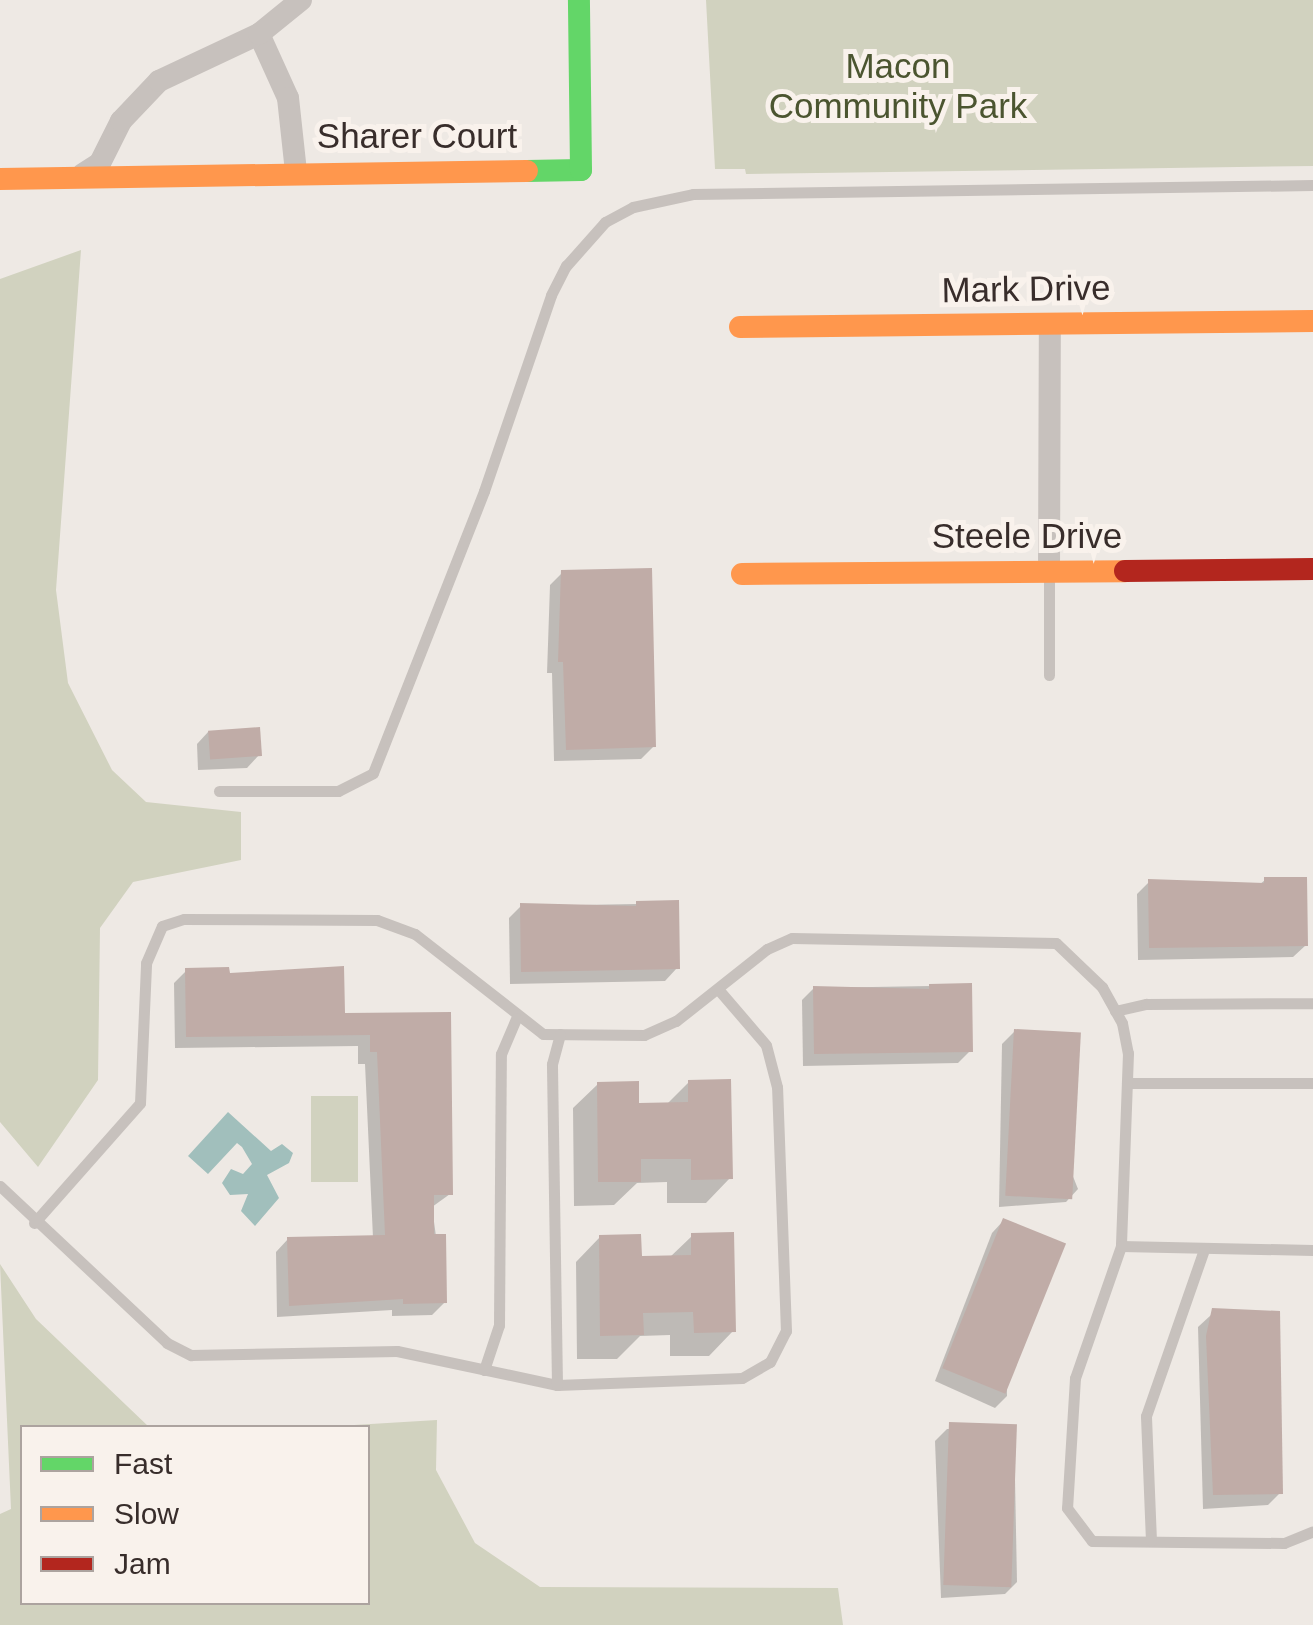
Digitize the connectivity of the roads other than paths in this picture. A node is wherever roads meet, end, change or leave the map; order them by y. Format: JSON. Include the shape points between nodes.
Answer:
{"nodes":[{"id":1,"x":301,"y":0,"type":"edge"},
{"id":2,"x":579,"y":0,"type":"edge"},
{"id":3,"x":259,"y":34,"type":"junction"},
{"id":4,"x":296,"y":172,"type":"junction"},
{"id":5,"x":82,"y":174,"type":"junction"},
{"id":6,"x":0,"y":179,"type":"edge"},
{"id":7,"x":1313,"y":185,"type":"edge"},
{"id":8,"x":1313,"y":321,"type":"edge"},
{"id":9,"x":1050,"y":324,"type":"junction"},
{"id":10,"x":740,"y":327,"type":"dead end"},
{"id":11,"x":1313,"y":569,"type":"edge"},
{"id":12,"x":1049,"y":571,"type":"junction"},
{"id":13,"x":742,"y":574,"type":"dead end"},
{"id":14,"x":1049,"y":675,"type":"dead end"},
{"id":15,"x":219,"y":791,"type":"dead end"},
{"id":16,"x":718,"y":989,"type":"junction"},
{"id":17,"x":1313,"y":1003,"type":"edge"},
{"id":18,"x":1116,"y":1011,"type":"junction"},
{"id":19,"x":516,"y":1018,"type":"junction"},
{"id":20,"x":560,"y":1034,"type":"junction"},
{"id":21,"x":1127,"y":1083,"type":"junction"},
{"id":22,"x":1313,"y":1083,"type":"edge"},
{"id":23,"x":0,"y":1186,"type":"edge"},
{"id":24,"x":34,"y":1223,"type":"junction"},
{"id":25,"x":1121,"y":1246,"type":"junction"},
{"id":26,"x":1204,"y":1248,"type":"junction"},
{"id":27,"x":1313,"y":1250,"type":"edge"},
{"id":28,"x":484,"y":1370,"type":"junction"},
{"id":29,"x":558,"y":1384,"type":"junction"},
{"id":30,"x":1313,"y":1530,"type":"edge"},
{"id":31,"x":1151,"y":1542,"type":"junction"}],
"edges":[{"from":1,"to":3,"type":"street"},
{"from":2,"to":4,"type":"street","name":"Sharer Court","via":[[581,170]]},
{"from":3,"to":4,"type":"street","via":[[288,98]]},
{"from":3,"to":5,"type":"street","via":[[160,80],[121,121],[100,163]]},
{"from":4,"to":5,"type":"street","name":"Sharer Court"},
{"from":5,"to":6,"type":"street","name":"Sharer Court"},
{"from":7,"to":15,"type":"lane","via":[[694,194],[633,207],[605,222],[566,266],[551,295],[380,764],[350,790]]},
{"from":8,"to":9,"type":"street","name":"Mark Drive"},
{"from":9,"to":10,"type":"street","name":"Mark Drive"},
{"from":9,"to":12,"type":"street"},
{"from":11,"to":12,"type":"street","name":"Steele Drive"},
{"from":12,"to":13,"type":"street","name":"Steele Drive"},
{"from":12,"to":14,"type":"lane"},
{"from":16,"to":18,"type":"lane","via":[[792,938],[1031,938],[1056,943],[1079,960]]},
{"from":16,"to":20,"type":"lane","via":[[644,1035]]},
{"from":16,"to":29,"type":"lane","via":[[766,1045],[777,1087],[782,1346],[742,1378]]},
{"from":17,"to":18,"type":"lane","via":[[1146,1004]]},
{"from":18,"to":21,"type":"lane","via":[[1128,1053]]},
{"from":19,"to":20,"type":"lane","via":[[543,1034]]},
{"from":19,"to":24,"type":"lane","via":[[414,934],[377,920],[184,919],[162,926],[146,962],[136,1110]]},
{"from":19,"to":28,"type":"lane","via":[[500,1054],[500,1325]]},
{"from":20,"to":29,"type":"lane","via":[[552,1064]]},
{"from":21,"to":22,"type":"lane"},
{"from":21,"to":25,"type":"lane"},
{"from":23,"to":24,"type":"lane"},
{"from":24,"to":28,"type":"lane","via":[[167,1343],[190,1355],[398,1352]]},
{"from":25,"to":26,"type":"lane"},
{"from":25,"to":31,"type":"lane","via":[[1074,1378],[1067,1508],[1092,1541]]},
{"from":26,"to":27,"type":"lane"},
{"from":26,"to":31,"type":"lane","via":[[1146,1416]]},
{"from":28,"to":29,"type":"lane"},
{"from":30,"to":31,"type":"lane","via":[[1284,1543]]}]}
